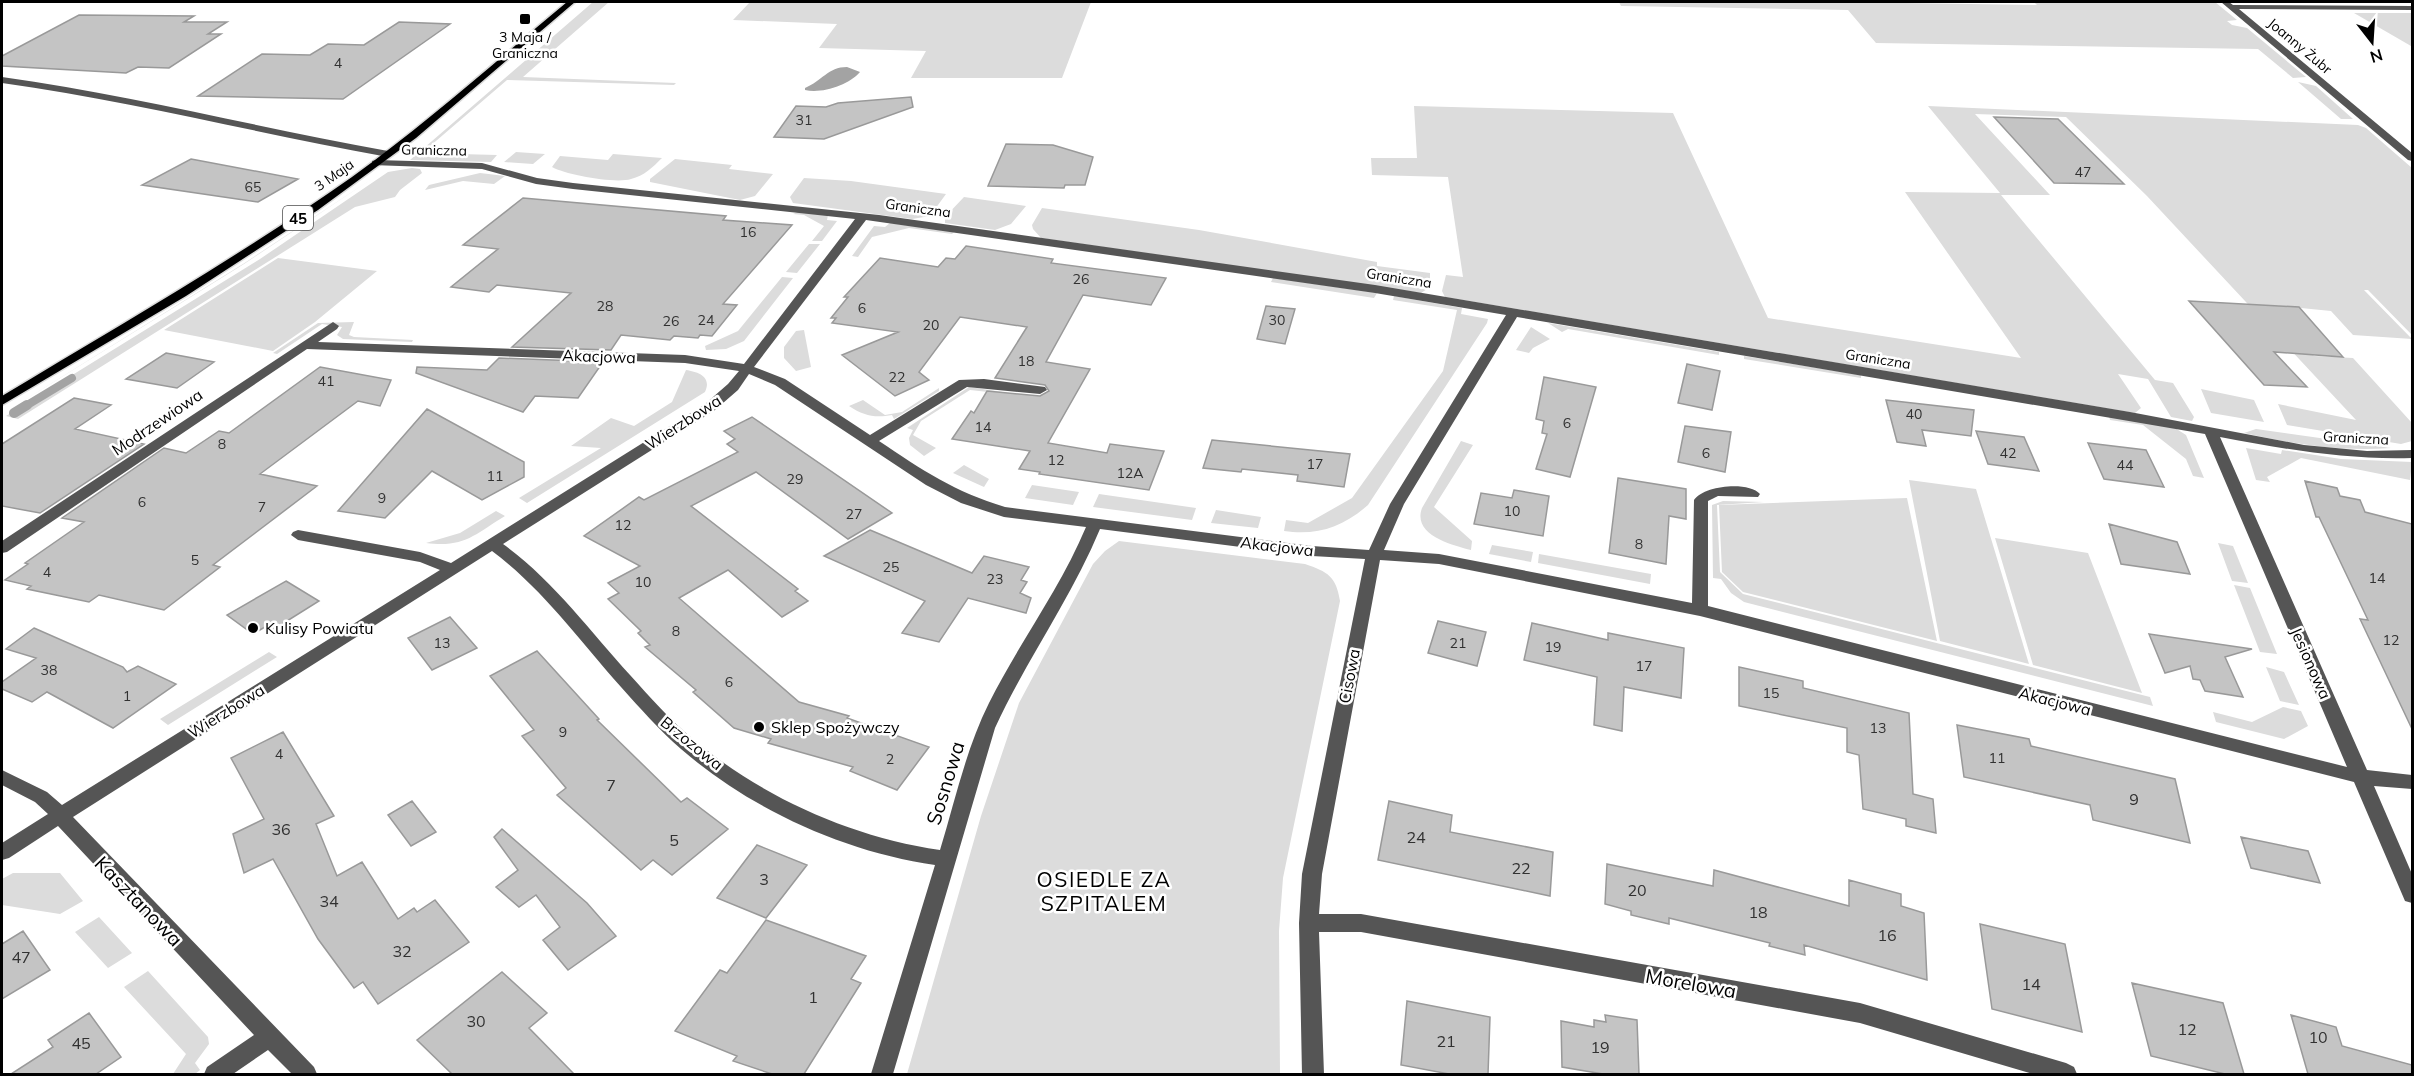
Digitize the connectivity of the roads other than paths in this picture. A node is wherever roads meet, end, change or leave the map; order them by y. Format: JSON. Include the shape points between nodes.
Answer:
{"nodes":[{"id":1,"x":571,"y":2,"type":"edge"},
{"id":2,"x":2228,"y":4,"type":"edge"},
{"id":3,"x":2412,"y":8,"type":"edge"},
{"id":4,"x":2,"y":80,"type":"edge"},
{"id":5,"x":388,"y":154,"type":"junction"},
{"id":6,"x":2412,"y":158,"type":"edge"},
{"id":7,"x":376,"y":163,"type":"junction"},
{"id":8,"x":863,"y":216,"type":"junction"},
{"id":9,"x":1513,"y":314,"type":"junction"},
{"id":10,"x":333,"y":326,"type":"dead end"},
{"id":11,"x":306,"y":345,"type":"junction"},
{"id":12,"x":747,"y":369,"type":"junction"},
{"id":13,"x":1040,"y":390,"type":"dead end"},
{"id":14,"x":2,"y":401,"type":"edge"},
{"id":15,"x":2210,"y":431,"type":"junction"},
{"id":16,"x":870,"y":441,"type":"junction"},
{"id":17,"x":2412,"y":454,"type":"edge"},
{"id":18,"x":1753,"y":494,"type":"dead end"},
{"id":19,"x":1095,"y":524,"type":"junction"},
{"id":20,"x":298,"y":535,"type":"dead end"},
{"id":21,"x":492,"y":543,"type":"junction"},
{"id":22,"x":2,"y":548,"type":"edge"},
{"id":23,"x":1374,"y":555,"type":"junction"},
{"id":24,"x":450,"y":569,"type":"junction"},
{"id":25,"x":1700,"y":610,"type":"junction"},
{"id":26,"x":2360,"y":776,"type":"junction"},
{"id":27,"x":2,"y":777,"type":"edge"},
{"id":28,"x":2412,"y":782,"type":"edge"},
{"id":29,"x":60,"y":816,"type":"junction"},
{"id":30,"x":2,"y":852,"type":"edge"},
{"id":31,"x":946,"y":859,"type":"junction"},
{"id":32,"x":2412,"y":895,"type":"edge"},
{"id":33,"x":1309,"y":923,"type":"junction"},
{"id":34,"x":270,"y":1036,"type":"junction"},
{"id":35,"x":215,"y":1074,"type":"edge"},
{"id":36,"x":306,"y":1074,"type":"edge"},
{"id":37,"x":882,"y":1074,"type":"edge"},
{"id":38,"x":1313,"y":1074,"type":"edge"},
{"id":39,"x":2066,"y":1074,"type":"edge"}],
"edges":[{"from":1,"to":5,"type":"main road","name":"3 Maja","number":"45"},
{"from":2,"to":3,"type":"street"},
{"from":2,"to":6,"type":"street","name":"Joanny Żubr"},
{"from":4,"to":5,"type":"street","name":"Graniczna","via":[[81,91]]},
{"from":5,"to":7,"type":"main road","name":"3 Maja","number":"45"},
{"from":7,"to":8,"type":"street","name":"Graniczna","via":[[482,166],[536,181],[573,186]]},
{"from":7,"to":14,"type":"main road","name":"3 Maja","number":"45","via":[[251,249]]},
{"from":8,"to":9,"type":"street","name":"Graniczna","via":[[1375,289]]},
{"from":8,"to":12,"type":"street","name":"Wierzbowa"},
{"from":9,"to":15,"type":"street","name":"Graniczna"},
{"from":9,"to":23,"type":"street","name":"Cisowa","via":[[1397,504]]},
{"from":10,"to":11,"type":"street","name":"Modrzewiowa"},
{"from":11,"to":12,"type":"street","name":"Akacjowa","via":[[706,360]]},
{"from":11,"to":22,"type":"street","name":"Modrzewiowa"},
{"from":12,"to":16,"type":"street","name":"Akacjowa","via":[[780,382]]},
{"from":12,"to":21,"type":"street","name":"Wierzbowa","via":[[726,395],[710,407]]},
{"from":13,"to":16,"type":"street","via":[[964,383]]},
{"from":15,"to":17,"type":"street","name":"Graniczna","via":[[2337,453]]},
{"from":15,"to":26,"type":"street","name":"Jesionowa"},
{"from":16,"to":19,"type":"street","name":"Akacjowa","via":[[966,500],[1004,512]]},
{"from":18,"to":25,"type":"street","via":[[1711,493],[1701,500]]},
{"from":19,"to":23,"type":"street","name":"Akacjowa"},
{"from":19,"to":31,"type":"street","name":"Sosnowa","via":[[1077,565],[996,704]]},
{"from":20,"to":24,"type":"street","via":[[420,557]]},
{"from":21,"to":24,"type":"street","name":"Wierzbowa"},
{"from":21,"to":31,"type":"street","name":"Brzozowa","via":[[524,567],[662,721],[753,790],[789,810],[862,840],[917,857]]},
{"from":23,"to":25,"type":"street","name":"Akacjowa","via":[[1439,559]]},
{"from":23,"to":33,"type":"street","name":"Cisowa","via":[[1313,864]]},
{"from":24,"to":29,"type":"street","name":"Wierzbowa"},
{"from":25,"to":26,"type":"street","name":"Akacjowa"},
{"from":26,"to":28,"type":"street","name":"Akacjowa"},
{"from":26,"to":32,"type":"street","name":"Jesionowa"},
{"from":27,"to":29,"type":"street","name":"Kasztanowa","via":[[41,797]]},
{"from":29,"to":30,"type":"street","name":"Wierzbowa"},
{"from":29,"to":34,"type":"street","name":"Kasztanowa"},
{"from":31,"to":37,"type":"street","name":"Sosnowa"},
{"from":33,"to":38,"type":"street","name":"Cisowa"},
{"from":33,"to":39,"type":"street","name":"Morelowa","via":[[1360,924],[1860,1013]]},
{"from":34,"to":35,"type":"street"},
{"from":34,"to":36,"type":"street","name":"Kasztanowa"}]}
